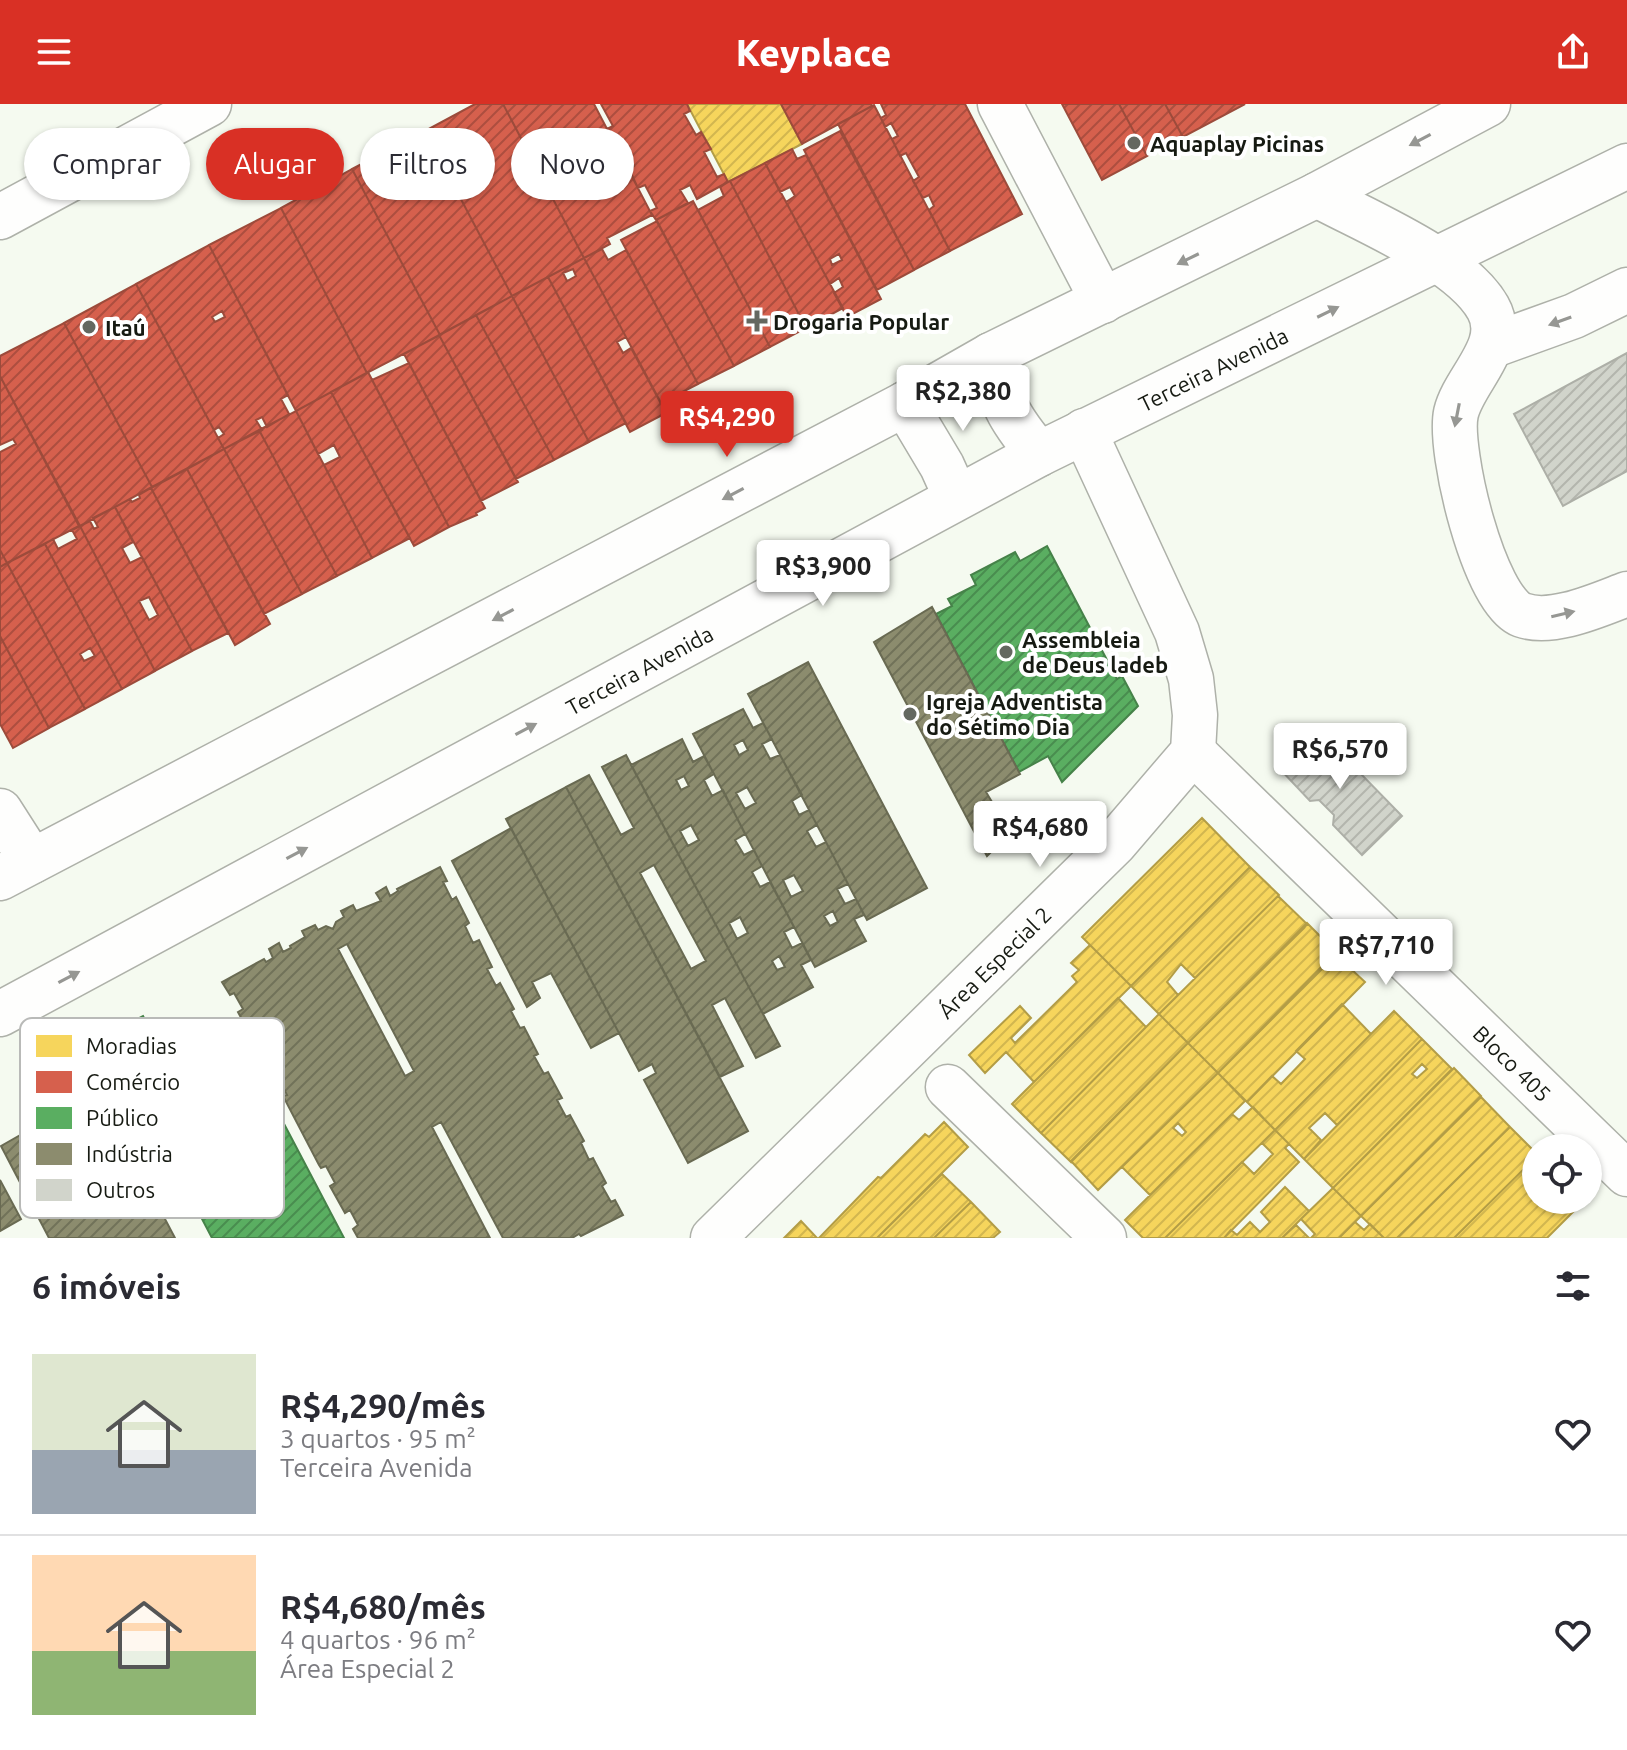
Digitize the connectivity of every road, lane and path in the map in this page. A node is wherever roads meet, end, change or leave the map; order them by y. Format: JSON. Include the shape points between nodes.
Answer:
{"nodes":[{"id":1,"x":209,"y":104,"type":"edge"},
{"id":2,"x":1000,"y":104,"type":"edge"},
{"id":3,"x":1488,"y":104,"type":"edge"},
{"id":4,"x":1627,"y":166,"type":"edge"},
{"id":5,"x":1317,"y":195,"type":"junction"},
{"id":6,"x":0,"y":217,"type":"edge"},
{"id":7,"x":1435,"y":259,"type":"junction"},
{"id":8,"x":1627,"y":290,"type":"edge"},
{"id":9,"x":1103,"y":301,"type":"junction"},
{"id":10,"x":1491,"y":346,"type":"junction"},
{"id":11,"x":991,"y":355,"type":"junction"},
{"id":12,"x":905,"y":404,"type":"junction"},
{"id":13,"x":1084,"y":431,"type":"junction"},
{"id":14,"x":1039,"y":454,"type":"junction"},
{"id":15,"x":956,"y":497,"type":"junction"},
{"id":16,"x":1627,"y":594,"type":"edge"},
{"id":17,"x":1193,"y":752,"type":"junction"},
{"id":18,"x":0,"y":811,"type":"edge"},
{"id":19,"x":16,"y":870,"type":"edge"},
{"id":20,"x":0,"y":1014,"type":"edge"},
{"id":21,"x":948,"y":1087,"type":"dead end"},
{"id":22,"x":1627,"y":1174,"type":"edge"},
{"id":23,"x":713,"y":1238,"type":"edge"},
{"id":24,"x":1104,"y":1238,"type":"edge"}],
"edges":[{"from":1,"to":6,"type":"street"},
{"from":2,"to":9,"type":"street"},
{"from":3,"to":5,"type":"street","one_way":true},
{"from":4,"to":7,"type":"street","name":"Terceira Avenida"},
{"from":5,"to":7,"type":"street"},
{"from":5,"to":9,"type":"street","one_way":true},
{"from":7,"to":10,"type":"street","via":[[1467,283],[1488,308]]},
{"from":13,"to":7,"type":"street","name":"Terceira Avenida","one_way":true},
{"from":8,"to":10,"type":"street","one_way":true},
{"from":9,"to":11,"type":"street"},
{"from":10,"to":16,"type":"street","one_way":true,"via":[[1461,399],[1454,438],[1486,569],[1519,615],[1542,619]]},
{"from":11,"to":12,"type":"street"},
{"from":11,"to":14,"type":"street","via":[[1001,399]]},
{"from":12,"to":15,"type":"street"},
{"from":12,"to":19,"type":"street","one_way":true},
{"from":13,"to":14,"type":"street","name":"Terceira Avenida"},
{"from":13,"to":17,"type":"street","via":[[1177,632],[1191,679]]},
{"from":14,"to":15,"type":"street","name":"Terceira Avenida"},
{"from":20,"to":15,"type":"street","name":"Terceira Avenida","one_way":true},
{"from":17,"to":22,"type":"street","name":"Bloco 405"},
{"from":17,"to":23,"type":"street","name":"Área Especial 2","via":[[1115,843]]},
{"from":18,"to":19,"type":"street"},
{"from":21,"to":24,"type":"street"}]}
